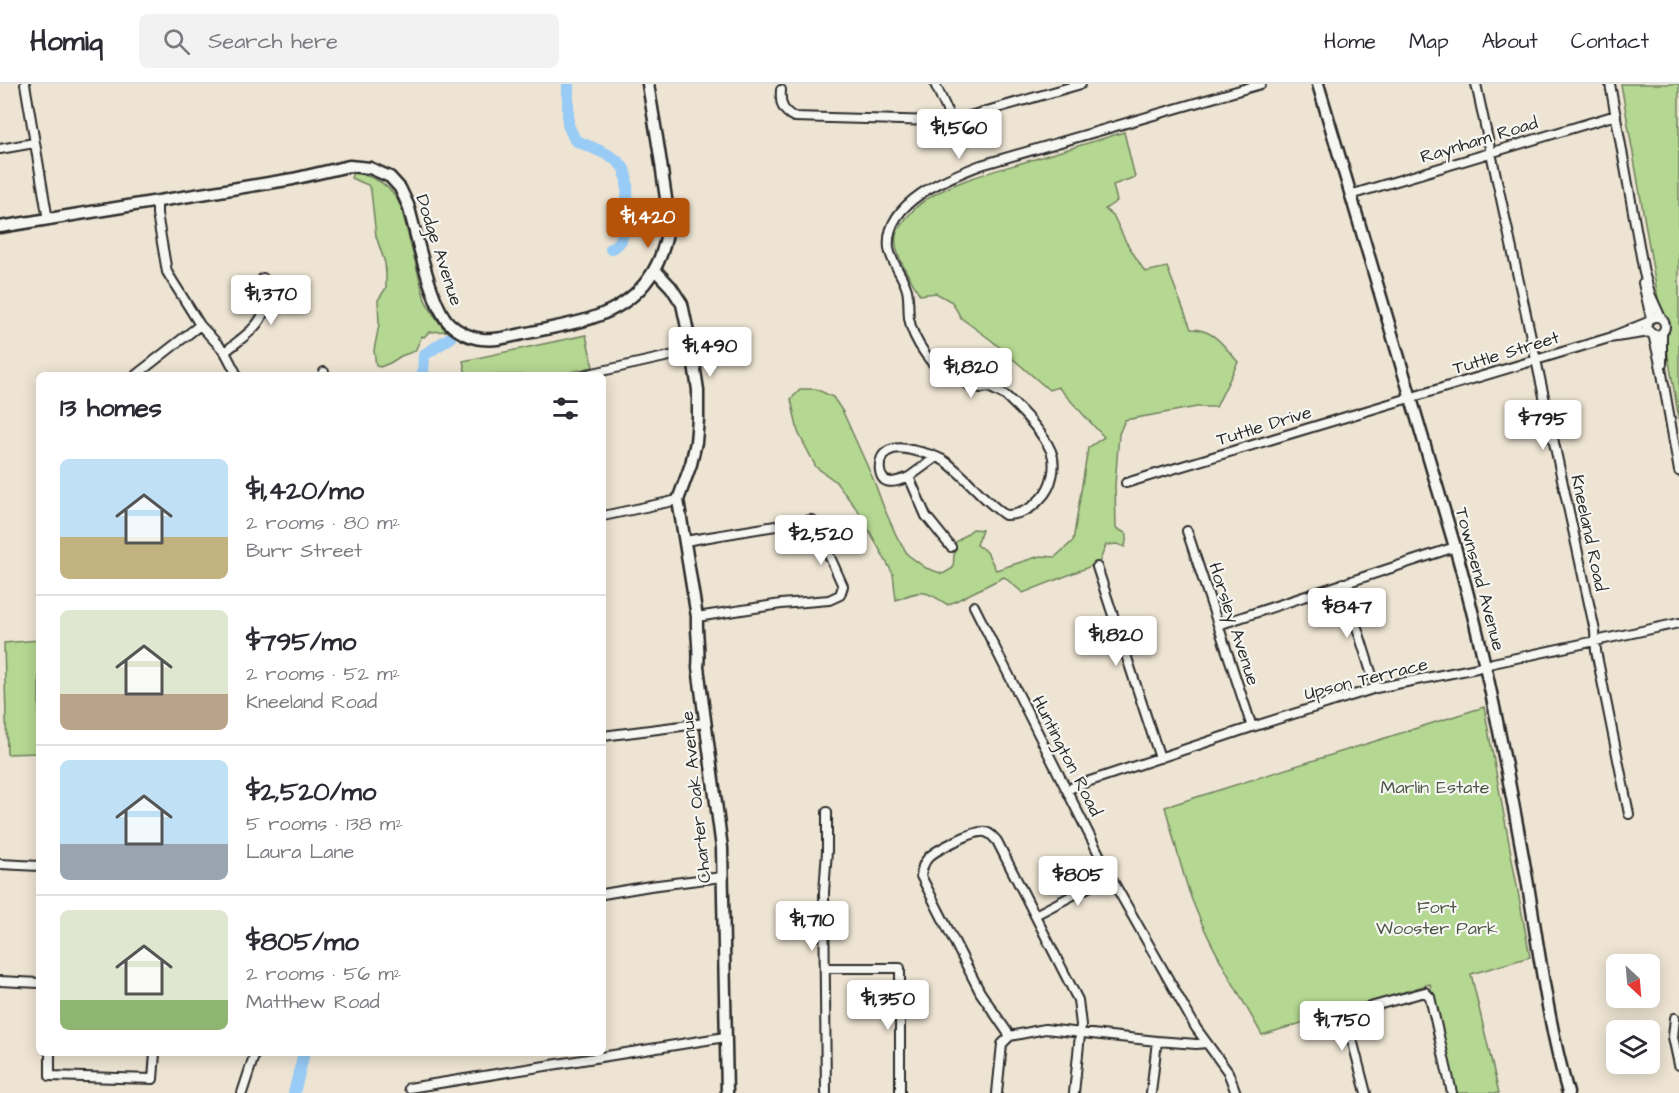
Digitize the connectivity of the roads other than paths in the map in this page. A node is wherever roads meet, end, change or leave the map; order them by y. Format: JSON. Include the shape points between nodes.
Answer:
{"nodes":[{"id":1,"x":25,"y":84,"type":"edge"},
{"id":2,"x":648,"y":84,"type":"edge"},
{"id":3,"x":935,"y":84,"type":"edge"},
{"id":4,"x":1081,"y":84,"type":"edge"},
{"id":5,"x":1262,"y":84,"type":"edge"},
{"id":6,"x":1318,"y":84,"type":"edge"},
{"id":7,"x":1476,"y":84,"type":"edge"},
{"id":8,"x":1610,"y":84,"type":"edge"},
{"id":9,"x":781,"y":90,"type":"dead end"},
{"id":10,"x":1616,"y":115,"type":"junction"},
{"id":11,"x":948,"y":121,"type":"junction"},
{"id":12,"x":34,"y":144,"type":"junction"},
{"id":13,"x":0,"y":149,"type":"edge"},
{"id":14,"x":1490,"y":152,"type":"junction"},
{"id":15,"x":1350,"y":195,"type":"junction"},
{"id":16,"x":157,"y":202,"type":"junction"},
{"id":17,"x":48,"y":220,"type":"junction"},
{"id":18,"x":0,"y":227,"type":"edge"},
{"id":19,"x":655,"y":270,"type":"junction"},
{"id":20,"x":1644,"y":273,"type":"junction"},
{"id":21,"x":263,"y":278,"type":"dead end"},
{"id":22,"x":1661,"y":318,"type":"junction"},
{"id":23,"x":1649,"y":320,"type":"junction"},
{"id":24,"x":200,"y":324,"type":"junction"},
{"id":25,"x":1655,"y":333,"type":"junction"},
{"id":26,"x":1610,"y":338,"type":"junction"},
{"id":27,"x":692,"y":351,"type":"junction"},
{"id":28,"x":225,"y":352,"type":"junction"},
{"id":29,"x":1536,"y":360,"type":"junction"},
{"id":30,"x":140,"y":372,"type":"edge"},
{"id":31,"x":235,"y":372,"type":"edge"},
{"id":32,"x":598,"y":372,"type":"edge"},
{"id":33,"x":1411,"y":398,"type":"junction"},
{"id":34,"x":935,"y":458,"type":"junction"},
{"id":35,"x":1679,"y":471,"type":"edge"},
{"id":36,"x":909,"y":477,"type":"junction"},
{"id":37,"x":1126,"y":483,"type":"dead end"},
{"id":38,"x":678,"y":500,"type":"junction"},
{"id":39,"x":606,"y":515,"type":"edge"},
{"id":40,"x":1187,"y":531,"type":"dead end"},
{"id":41,"x":685,"y":541,"type":"junction"},
{"id":42,"x":951,"y":547,"type":"dead end"},
{"id":43,"x":1455,"y":547,"type":"junction"},
{"id":44,"x":1097,"y":567,"type":"dead end"},
{"id":45,"x":1343,"y":583,"type":"junction"},
{"id":46,"x":974,"y":606,"type":"dead end"},
{"id":47,"x":698,"y":616,"type":"junction"},
{"id":48,"x":1679,"y":623,"type":"edge"},
{"id":49,"x":1218,"y":625,"type":"junction"},
{"id":50,"x":1596,"y":641,"type":"junction"},
{"id":51,"x":1485,"y":666,"type":"junction"},
{"id":52,"x":1376,"y":688,"type":"junction"},
{"id":53,"x":705,"y":723,"type":"junction"},
{"id":54,"x":1252,"y":726,"type":"junction"},
{"id":55,"x":606,"y":736,"type":"edge"},
{"id":56,"x":1160,"y":758,"type":"junction"},
{"id":57,"x":1068,"y":790,"type":"junction"},
{"id":58,"x":827,"y":812,"type":"dead end"},
{"id":59,"x":1629,"y":814,"type":"dead end"},
{"id":60,"x":0,"y":864,"type":"edge"},
{"id":61,"x":36,"y":866,"type":"edge"},
{"id":62,"x":1110,"y":876,"type":"junction"},
{"id":63,"x":722,"y":877,"type":"junction"},
{"id":64,"x":606,"y":893,"type":"edge"},
{"id":65,"x":1035,"y":915,"type":"junction"},
{"id":66,"x":825,"y":968,"type":"junction"},
{"id":67,"x":0,"y":981,"type":"edge"},
{"id":68,"x":36,"y":983,"type":"edge"},
{"id":69,"x":1675,"y":1017,"type":"dead end"},
{"id":70,"x":1080,"y":1034,"type":"junction"},
{"id":71,"x":1010,"y":1036,"type":"junction"},
{"id":72,"x":725,"y":1037,"type":"junction"},
{"id":73,"x":1157,"y":1041,"type":"junction"},
{"id":74,"x":1206,"y":1043,"type":"junction"},
{"id":75,"x":50,"y":1056,"type":"edge"},
{"id":76,"x":154,"y":1056,"type":"edge"},
{"id":77,"x":254,"y":1056,"type":"edge"},
{"id":78,"x":1679,"y":1065,"type":"edge"},
{"id":79,"x":409,"y":1088,"type":"dead end"},
{"id":80,"x":242,"y":1093,"type":"edge"},
{"id":81,"x":727,"y":1093,"type":"edge"},
{"id":82,"x":826,"y":1093,"type":"edge"},
{"id":83,"x":900,"y":1093,"type":"edge"},
{"id":84,"x":997,"y":1093,"type":"edge"},
{"id":85,"x":1074,"y":1093,"type":"edge"},
{"id":86,"x":1151,"y":1093,"type":"edge"},
{"id":87,"x":1236,"y":1093,"type":"edge"},
{"id":88,"x":1366,"y":1093,"type":"edge"},
{"id":89,"x":1452,"y":1093,"type":"edge"},
{"id":90,"x":1568,"y":1093,"type":"edge"}],
"edges":[{"from":1,"to":12,"type":"street"},
{"from":2,"to":19,"type":"main road","via":[[668,218]]},
{"from":3,"to":11,"type":"street"},
{"from":4,"to":11,"type":"street"},
{"from":5,"to":34,"type":"street","via":[[981,165],[933,187],[898,214],[890,229],[889,251],[907,289],[909,318],[916,340],[943,373],[983,382],[1018,408],[1045,440],[1054,468],[1044,496],[1027,510],[1005,515],[944,460]]},
{"from":6,"to":15,"type":"main road","name":"Townsend Avenue"},
{"from":7,"to":14,"type":"street","name":"Kneeland Road"},
{"from":8,"to":10,"type":"street"},
{"from":9,"to":11,"type":"street","via":[[782,107],[794,117]]},
{"from":10,"to":14,"type":"street","name":"Raynham Road"},
{"from":10,"to":20,"type":"street"},
{"from":12,"to":13,"type":"street"},
{"from":12,"to":17,"type":"street"},
{"from":14,"to":15,"type":"street","name":"Raynham Road"},
{"from":14,"to":29,"type":"street","name":"Kneeland Road"},
{"from":15,"to":33,"type":"main road","name":"Townsend Avenue"},
{"from":16,"to":17,"type":"main road","name":"Dodge Avenue"},
{"from":16,"to":19,"type":"main road","name":"Dodge Avenue","via":[[349,166],[376,170],[390,177],[406,198],[442,315],[458,331],[484,340],[606,313],[633,295]]},
{"from":16,"to":24,"type":"street","via":[[167,272]]},
{"from":17,"to":18,"type":"main road","name":"Dodge Avenue"},
{"from":19,"to":27,"type":"main road","via":[[682,304]]},
{"from":20,"to":22,"type":"street"},
{"from":20,"to":23,"type":"street"},
{"from":21,"to":28,"type":"street","via":[[267,295],[264,311],[256,326]]},
{"from":22,"to":23,"type":"street"},
{"from":22,"to":25,"type":"street","via":[[1665,329]]},
{"from":23,"to":25,"type":"street","via":[[1647,327]]},
{"from":23,"to":26,"type":"street","name":"Tuttle Street"},
{"from":24,"to":28,"type":"street"},
{"from":24,"to":30,"type":"street"},
{"from":25,"to":26,"type":"street","name":"Tuttle Street"},
{"from":25,"to":35,"type":"street"},
{"from":26,"to":29,"type":"street","name":"Tuttle Street"},
{"from":27,"to":32,"type":"street"},
{"from":27,"to":38,"type":"main road","via":[[698,419],[691,464]]},
{"from":28,"to":31,"type":"street"},
{"from":29,"to":33,"type":"street","name":"Tuttle Street"},
{"from":29,"to":50,"type":"street","name":"Kneeland Road"},
{"from":33,"to":37,"type":"street","name":"Tuttle Drive"},
{"from":33,"to":43,"type":"main road","name":"Townsend Avenue"},
{"from":34,"to":36,"type":"street"},
{"from":34,"to":36,"type":"street","via":[[900,448],[884,454],[879,465],[886,481],[894,483]]},
{"from":36,"to":42,"type":"street","via":[[926,516]]},
{"from":38,"to":39,"type":"street"},
{"from":38,"to":41,"type":"main road","name":"Charter Oak Avenue"},
{"from":40,"to":49,"type":"street","name":"Horsley Avenue"},
{"from":41,"to":47,"type":"main road","name":"Charter Oak Avenue"},
{"from":41,"to":47,"type":"street","via":[[812,520],[843,586],[840,595],[829,600]]},
{"from":43,"to":45,"type":"street"},
{"from":43,"to":51,"type":"main road","name":"Townsend Avenue"},
{"from":44,"to":56,"type":"street"},
{"from":45,"to":49,"type":"street"},
{"from":45,"to":52,"type":"street"},
{"from":46,"to":57,"type":"street","name":"Huntington Road"},
{"from":47,"to":53,"type":"main road","name":"Charter Oak Avenue","via":[[698,667]]},
{"from":48,"to":50,"type":"street","name":"Upson Terrace"},
{"from":49,"to":54,"type":"street","name":"Horsley Avenue"},
{"from":50,"to":51,"type":"street","name":"Upson Terrace"},
{"from":50,"to":59,"type":"street","name":"Kneeland Road"},
{"from":51,"to":52,"type":"street","name":"Upson Terrace"},
{"from":51,"to":90,"type":"main road","name":"Townsend Avenue","via":[[1508,772],[1556,1048]]},
{"from":52,"to":54,"type":"street","name":"Upson Terrace"},
{"from":53,"to":55,"type":"street"},
{"from":53,"to":63,"type":"main road","name":"Charter Oak Avenue","via":[[722,848]]},
{"from":54,"to":56,"type":"street","name":"Upson Terrace"},
{"from":56,"to":57,"type":"street","name":"Upson Terrace"},
{"from":57,"to":62,"type":"street","name":"Huntington Road"},
{"from":58,"to":66,"type":"street"},
{"from":60,"to":61,"type":"street"},
{"from":62,"to":65,"type":"street"},
{"from":62,"to":74,"type":"street","name":"Huntington Road"},
{"from":63,"to":64,"type":"street"},
{"from":63,"to":72,"type":"main road","name":"Charter Oak Avenue"},
{"from":65,"to":70,"type":"street","via":[[1078,1000]]},
{"from":65,"to":71,"type":"street","via":[[997,841],[989,833],[970,834],[931,855],[924,863],[922,881],[980,992]]},
{"from":66,"to":82,"type":"street"},
{"from":66,"to":83,"type":"street","via":[[900,968]]},
{"from":67,"to":68,"type":"street"},
{"from":69,"to":78,"type":"street","via":[[1673,1037]]},
{"from":70,"to":71,"type":"street","via":[[1045,1029]]},
{"from":70,"to":73,"type":"street"},
{"from":70,"to":85,"type":"street"},
{"from":71,"to":84,"type":"street","via":[[1002,1044]]},
{"from":72,"to":79,"type":"street"},
{"from":72,"to":81,"type":"main road","name":"Charter Oak Avenue"},
{"from":73,"to":74,"type":"street"},
{"from":73,"to":86,"type":"street"},
{"from":74,"to":87,"type":"street","name":"Huntington Road","via":[[1223,1064]]},
{"from":75,"to":76,"type":"street","via":[[50,1076],[153,1079]]},
{"from":77,"to":80,"type":"street"},
{"from":88,"to":89,"type":"street","via":[[1348,1013],[1425,992],[1430,997]]}]}
